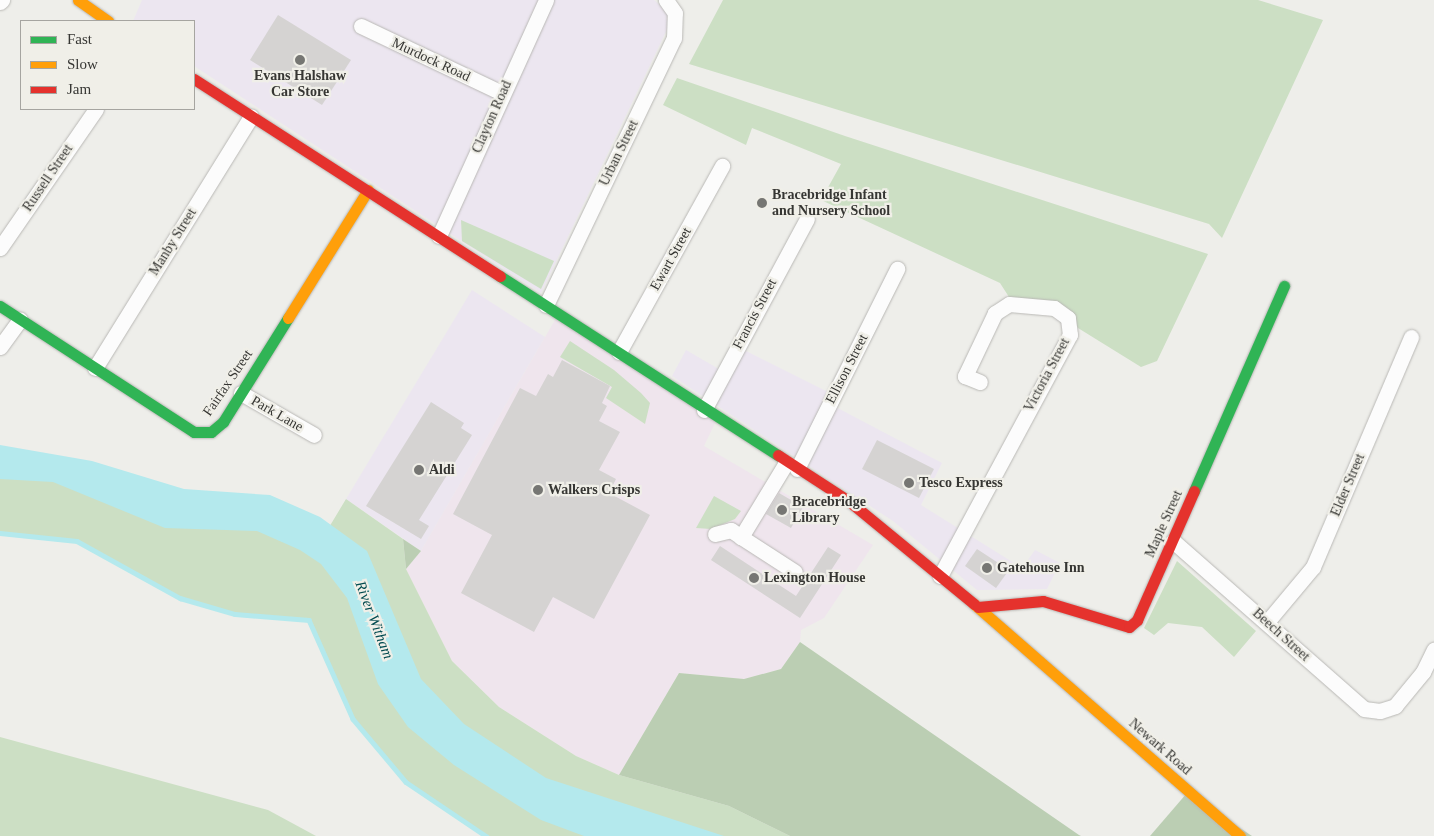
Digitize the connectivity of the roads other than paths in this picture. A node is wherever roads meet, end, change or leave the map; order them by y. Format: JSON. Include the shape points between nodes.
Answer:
{"nodes":[{"id":1,"x":78,"y":0,"type":"edge"},
{"id":2,"x":546,"y":0,"type":"edge"},
{"id":3,"x":666,"y":0,"type":"edge"},
{"id":4,"x":107,"y":20,"type":"edge"},
{"id":5,"x":360,"y":26,"type":"dead end"},
{"id":6,"x":195,"y":80,"type":"edge"},
{"id":7,"x":502,"y":93,"type":"junction"},
{"id":8,"x":95,"y":110,"type":"edge"},
{"id":9,"x":251,"y":116,"type":"junction"},
{"id":10,"x":722,"y":166,"type":"dead end"},
{"id":11,"x":368,"y":190,"type":"junction"},
{"id":12,"x":807,"y":219,"type":"dead end"},
{"id":13,"x":439,"y":236,"type":"junction"},
{"id":14,"x":0,"y":248,"type":"edge"},
{"id":15,"x":897,"y":270,"type":"dead end"},
{"id":16,"x":1284,"y":286,"type":"dead end"},
{"id":17,"x":546,"y":305,"type":"junction"},
{"id":18,"x":0,"y":306,"type":"edge"},
{"id":19,"x":20,"y":319,"type":"junction"},
{"id":20,"x":1411,"y":337,"type":"dead end"},
{"id":21,"x":0,"y":347,"type":"edge"},
{"id":22,"x":619,"y":352,"type":"junction"},
{"id":23,"x":95,"y":368,"type":"junction"},
{"id":24,"x":980,"y":382,"type":"dead end"},
{"id":25,"x":241,"y":393,"type":"junction"},
{"id":26,"x":704,"y":410,"type":"junction"},
{"id":27,"x":314,"y":435,"type":"dead end"},
{"id":28,"x":791,"y":466,"type":"junction"},
{"id":29,"x":715,"y":534,"type":"dead end"},
{"id":30,"x":741,"y":537,"type":"junction"},
{"id":31,"x":1173,"y":541,"type":"junction"},
{"id":32,"x":795,"y":572,"type":"dead end"},
{"id":33,"x":940,"y":576,"type":"junction"},
{"id":34,"x":978,"y":607,"type":"junction"},
{"id":35,"x":1267,"y":622,"type":"junction"},
{"id":36,"x":1434,"y":648,"type":"edge"},
{"id":37,"x":1240,"y":836,"type":"edge"}],
"edges":[{"from":1,"to":4,"type":"main road"},
{"from":2,"to":7,"type":"street","name":"Clayton Road"},
{"from":3,"to":17,"type":"street","name":"Urban Street","via":[[675,13],[674,38]]},
{"from":5,"to":7,"type":"street","name":"Murdock Road"},
{"from":6,"to":9,"type":"main road","name":"Newark Road"},
{"from":7,"to":13,"type":"street","name":"Clayton Road"},
{"from":8,"to":14,"type":"street","name":"Russell Street"},
{"from":9,"to":11,"type":"main road","name":"Newark Road"},
{"from":9,"to":23,"type":"street","name":"Manby Street"},
{"from":10,"to":22,"type":"street","name":"Ewart Street"},
{"from":11,"to":13,"type":"main road","name":"Newark Road"},
{"from":11,"to":25,"type":"main road","name":"Fairfax Street"},
{"from":12,"to":26,"type":"street","name":"Francis Street"},
{"from":13,"to":17,"type":"main road","name":"Newark Road"},
{"from":15,"to":28,"type":"street","name":"Ellison Street"},
{"from":16,"to":31,"type":"main road","name":"Maple Street"},
{"from":17,"to":22,"type":"main road","name":"Newark Road"},
{"from":18,"to":19,"type":"main road","name":"Fairfax Street"},
{"from":19,"to":21,"type":"street"},
{"from":19,"to":23,"type":"main road","name":"Fairfax Street"},
{"from":20,"to":35,"type":"street","name":"Elder Street","via":[[1313,567]]},
{"from":22,"to":26,"type":"main road","name":"Newark Road"},
{"from":23,"to":25,"type":"main road","name":"Fairfax Street","via":[[194,432],[211,432]]},
{"from":24,"to":33,"type":"street","name":"Victoria Street","via":[[965,376],[994,313],[1009,304],[1054,308],[1068,318],[1070,335]]},
{"from":25,"to":27,"type":"street","name":"Park Lane"},
{"from":26,"to":28,"type":"main road","name":"Newark Road"},
{"from":28,"to":30,"type":"street","name":"Ellison Street"},
{"from":28,"to":33,"type":"main road","name":"Newark Road","via":[[850,502]]},
{"from":29,"to":30,"type":"street","via":[[731,530]]},
{"from":30,"to":32,"type":"street"},
{"from":31,"to":34,"type":"main road","name":"Maple Street","via":[[1137,620],[1129,627],[1043,601]]},
{"from":31,"to":35,"type":"street","name":"Beech Street"},
{"from":33,"to":34,"type":"main road","name":"Newark Road"},
{"from":34,"to":37,"type":"main road","name":"Newark Road"},
{"from":35,"to":36,"type":"street","name":"Beech Street","via":[[1364,709],[1380,711],[1395,706],[1423,672]]}]}
